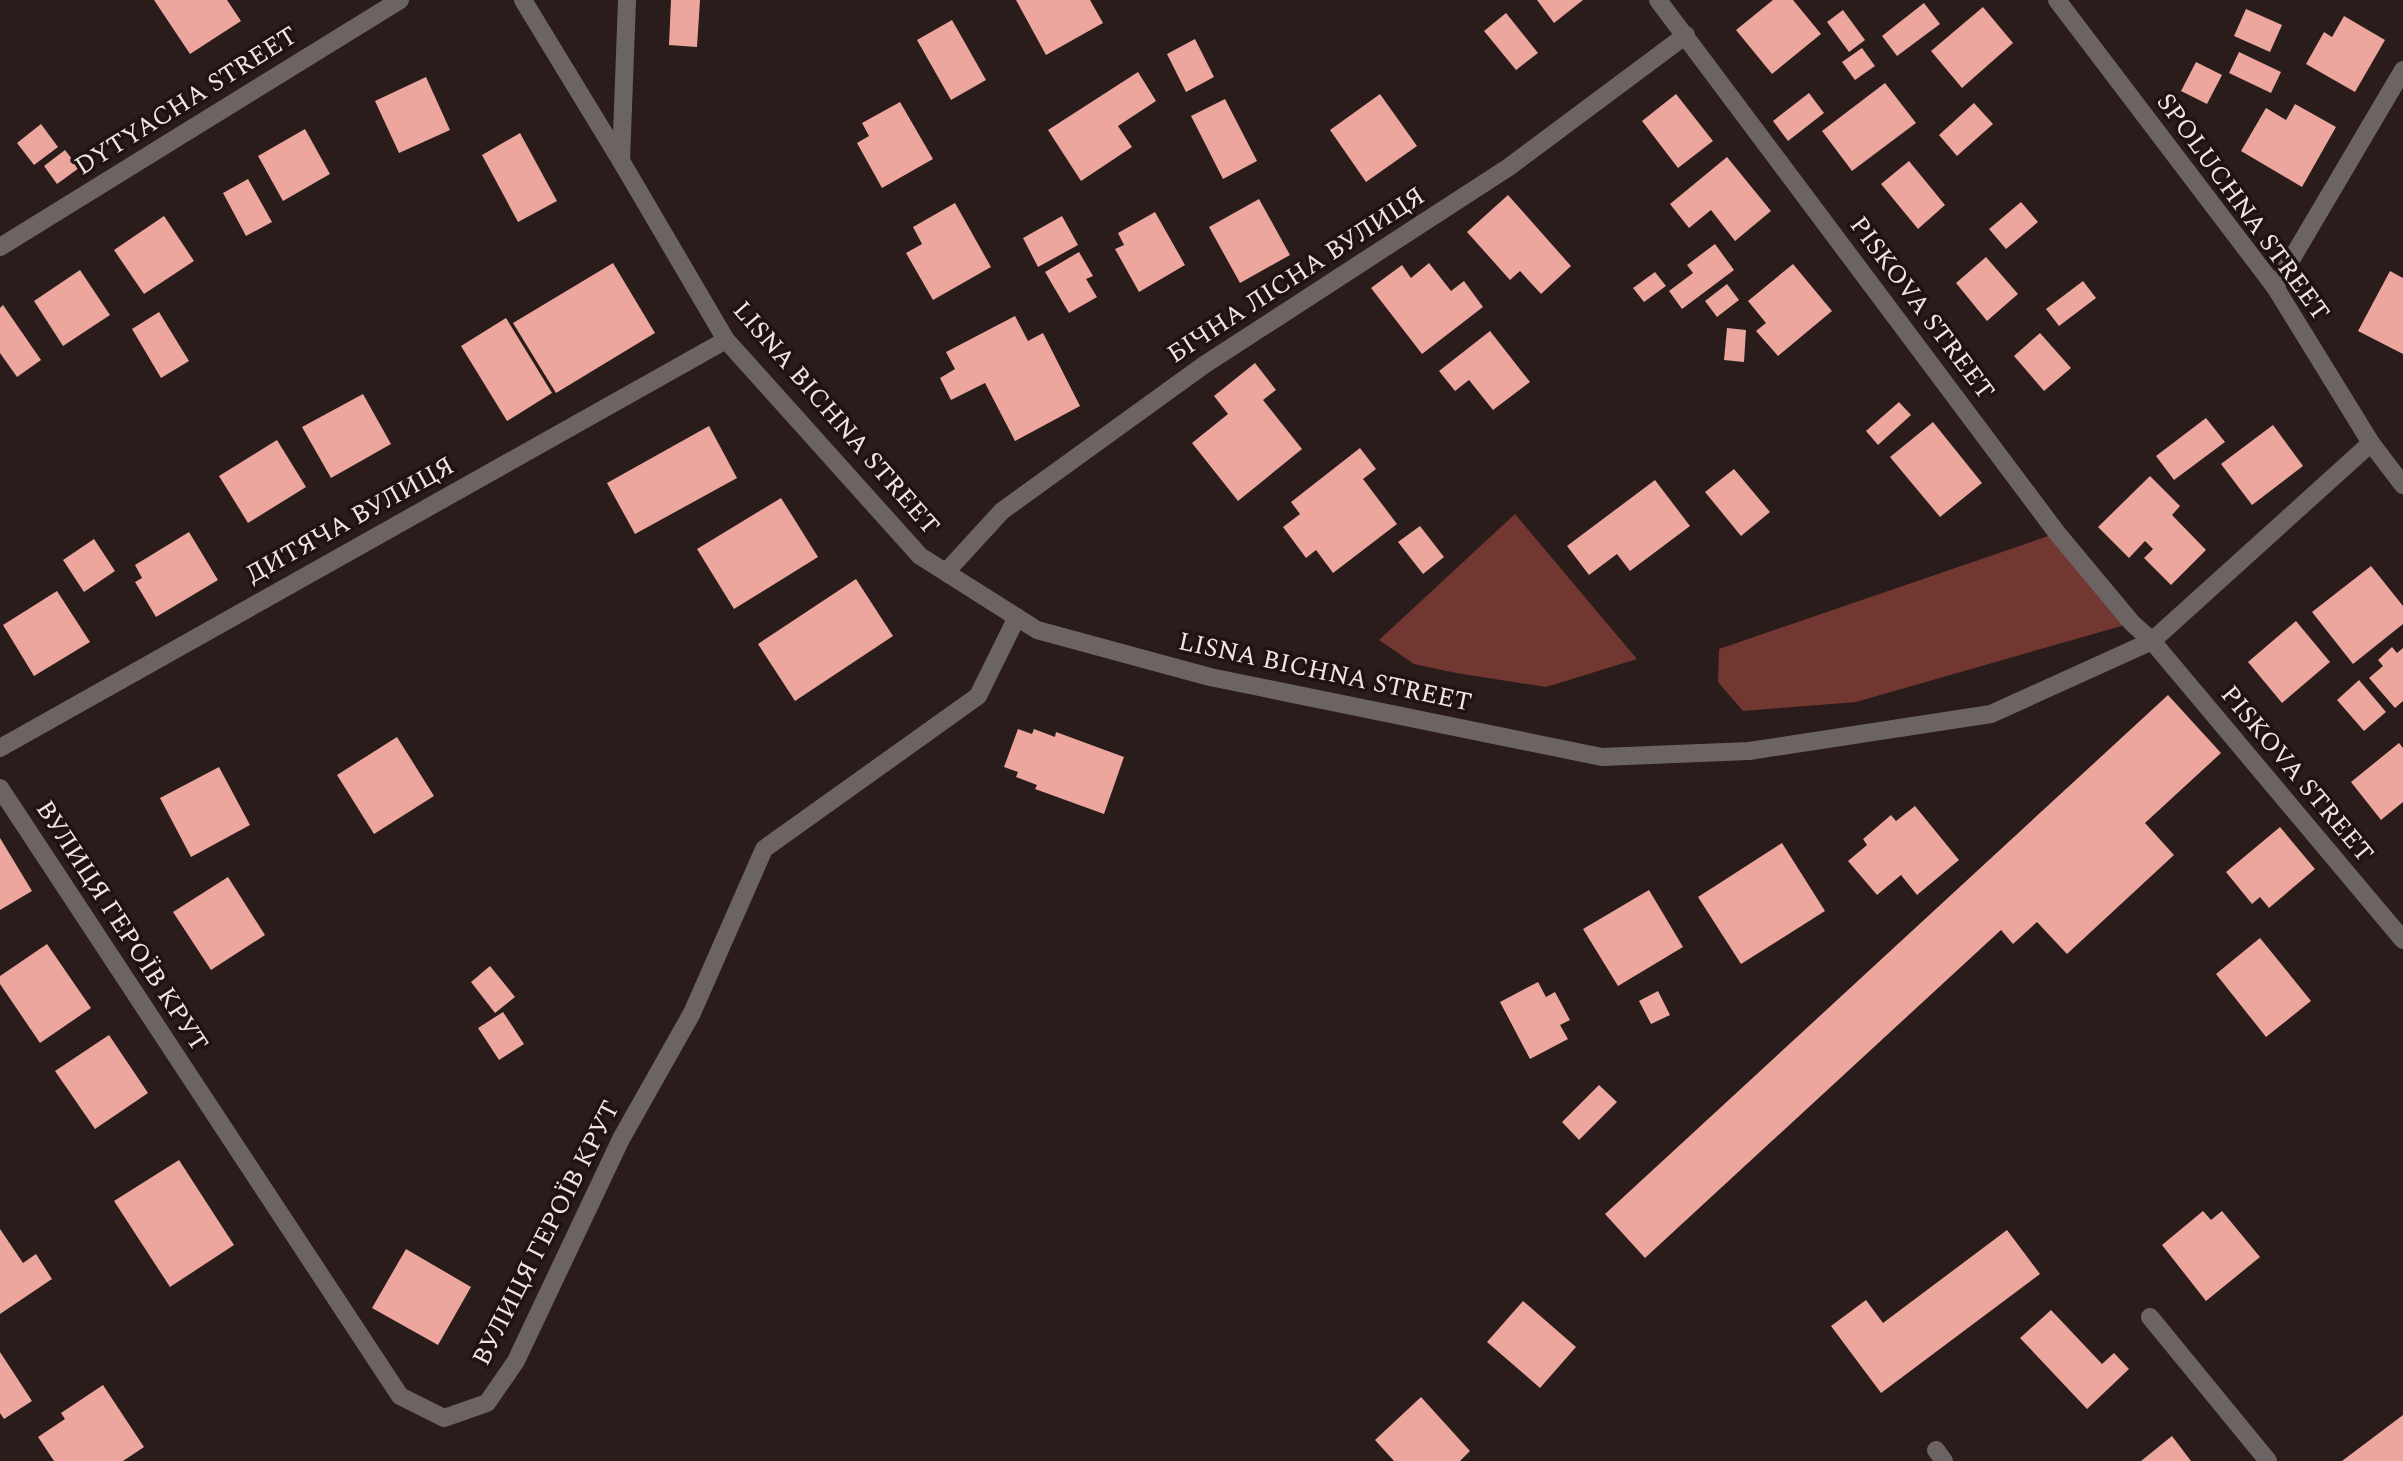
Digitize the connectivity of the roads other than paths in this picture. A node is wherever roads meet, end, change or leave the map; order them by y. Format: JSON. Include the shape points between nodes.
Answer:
{"nodes":[{"id":1,"x":400,"y":0,"type":"edge"},
{"id":2,"x":523,"y":0,"type":"edge"},
{"id":3,"x":627,"y":0,"type":"edge"},
{"id":4,"x":1658,"y":0,"type":"edge"},
{"id":5,"x":2057,"y":0,"type":"edge"},
{"id":6,"x":1686,"y":35,"type":"junction"},
{"id":7,"x":2403,"y":70,"type":"edge"},
{"id":8,"x":621,"y":161,"type":"junction"},
{"id":9,"x":0,"y":247,"type":"edge"},
{"id":10,"x":2274,"y":287,"type":"junction"},
{"id":11,"x":726,"y":340,"type":"junction"},
{"id":12,"x":2371,"y":443,"type":"junction"},
{"id":13,"x":2403,"y":485,"type":"edge"},
{"id":14,"x":946,"y":572,"type":"junction"},
{"id":15,"x":1017,"y":617,"type":"junction"},
{"id":16,"x":2152,"y":641,"type":"junction"},
{"id":17,"x":0,"y":748,"type":"edge"},
{"id":18,"x":0,"y":788,"type":"edge"},
{"id":19,"x":2403,"y":940,"type":"edge"},
{"id":20,"x":2150,"y":1317,"type":"dead end"},
{"id":21,"x":2268,"y":1461,"type":"edge"}],
"edges":[{"from":1,"to":9,"type":"street","name":"DYTYACHA STREET"},
{"from":2,"to":8,"type":"street","name":"LISNA BICHNA STREET"},
{"from":3,"to":8,"type":"street"},
{"from":4,"to":6,"type":"street","name":"PISKOVA STREET"},
{"from":5,"to":10,"type":"street","name":"SPOLUCHNA STREET"},
{"from":6,"to":14,"type":"street","name":"БІЧНА ЛІСНА ВУЛИЦЯ","via":[[1509,167],[1204,365],[1002,511]]},
{"from":6,"to":16,"type":"street","name":"PISKOVA STREET","via":[[2057,533]]},
{"from":7,"to":10,"type":"street"},
{"from":8,"to":11,"type":"street","name":"LISNA BICHNA STREET"},
{"from":10,"to":12,"type":"street","name":"SPOLUCHNA STREET"},
{"from":11,"to":14,"type":"street","name":"LISNA BICHNA STREET","via":[[920,556]]},
{"from":11,"to":17,"type":"street","name":"ДИТЯЧА ВУЛИЦЯ"},
{"from":12,"to":13,"type":"street","name":"SPOLUCHNA STREET"},
{"from":12,"to":16,"type":"street"},
{"from":14,"to":15,"type":"street","name":"LISNA BICHNA STREET"},
{"from":15,"to":16,"type":"street","name":"LISNA BICHNA STREET","via":[[1037,630],[1210,677],[1602,757],[1749,751],[1991,714]]},
{"from":15,"to":18,"type":"street","name":"ВУЛИЦЯ ГЕРОЇВ КРУТ","via":[[978,695],[764,849],[692,1013],[621,1139],[516,1361],[487,1403],[444,1418],[400,1396]]},
{"from":16,"to":19,"type":"street","name":"PISKOVA STREET"},
{"from":20,"to":21,"type":"street"}]}
